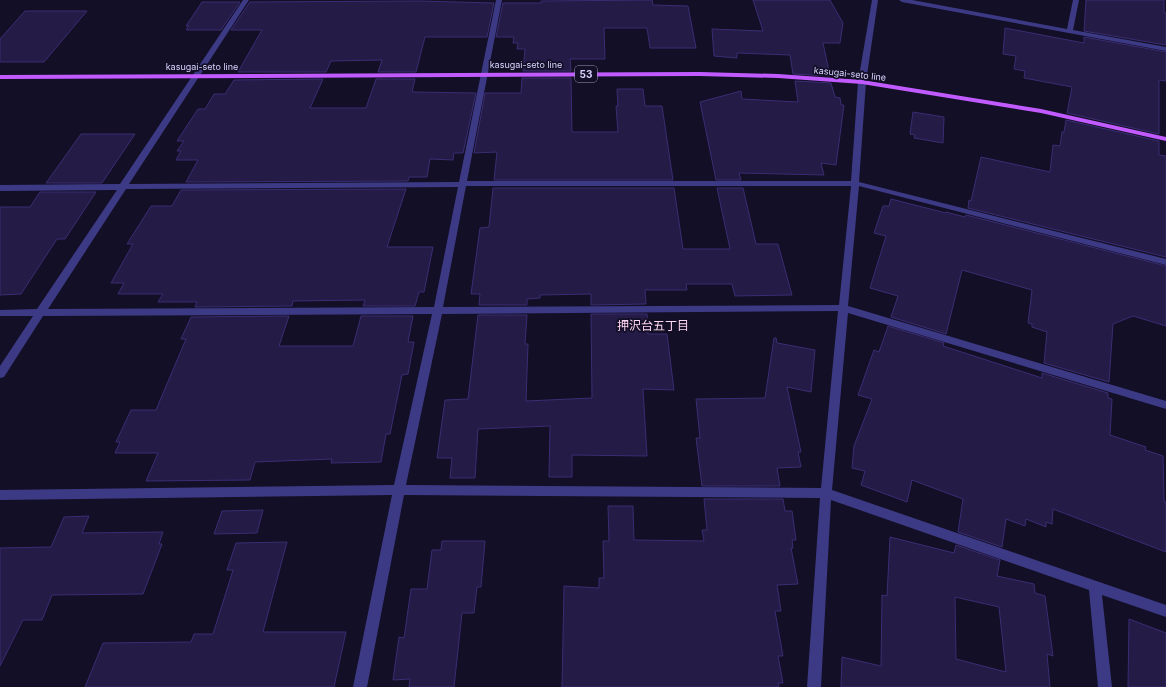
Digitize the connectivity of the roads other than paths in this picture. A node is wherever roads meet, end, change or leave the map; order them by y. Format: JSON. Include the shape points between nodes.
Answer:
{"nodes":[{"id":1,"x":246,"y":0,"type":"edge"},
{"id":2,"x":499,"y":0,"type":"edge"},
{"id":3,"x":875,"y":0,"type":"edge"},
{"id":4,"x":902,"y":0,"type":"edge"},
{"id":5,"x":1076,"y":0,"type":"edge"},
{"id":6,"x":1070,"y":31,"type":"junction"},
{"id":7,"x":1166,"y":49,"type":"edge"},
{"id":8,"x":484,"y":74,"type":"junction"},
{"id":9,"x":195,"y":76,"type":"junction"},
{"id":10,"x":0,"y":77,"type":"edge"},
{"id":11,"x":862,"y":82,"type":"junction"},
{"id":12,"x":1166,"y":139,"type":"edge"},
{"id":13,"x":855,"y":183,"type":"junction"},
{"id":14,"x":463,"y":184,"type":"junction"},
{"id":15,"x":122,"y":187,"type":"junction"},
{"id":16,"x":0,"y":188,"type":"edge"},
{"id":17,"x":1166,"y":262,"type":"edge"},
{"id":18,"x":842,"y":308,"type":"junction"},
{"id":19,"x":438,"y":310,"type":"junction"},
{"id":20,"x":0,"y":313,"type":"edge"},
{"id":21,"x":40,"y":313,"type":"junction"},
{"id":22,"x":0,"y":374,"type":"edge"},
{"id":23,"x":1166,"y":405,"type":"edge"},
{"id":24,"x":399,"y":490,"type":"junction"},
{"id":25,"x":826,"y":494,"type":"junction"},
{"id":26,"x":0,"y":496,"type":"edge"},
{"id":27,"x":1095,"y":586,"type":"junction"},
{"id":28,"x":1166,"y":611,"type":"edge"},
{"id":29,"x":360,"y":687,"type":"edge"},
{"id":30,"x":814,"y":687,"type":"edge"},
{"id":31,"x":1105,"y":687,"type":"edge"}],
"edges":[{"from":1,"to":9,"type":"street"},
{"from":2,"to":8,"type":"street"},
{"from":3,"to":11,"type":"street"},
{"from":4,"to":6,"type":"street"},
{"from":5,"to":6,"type":"street"},
{"from":6,"to":7,"type":"street"},
{"from":8,"to":9,"type":"main road","name":"kasugai-seto line","number":"53"},
{"from":8,"to":11,"type":"main road","name":"kasugai-seto line","number":"53","via":[[700,74]]},
{"from":8,"to":14,"type":"street"},
{"from":9,"to":10,"type":"main road","name":"kasugai-seto line","number":"53"},
{"from":9,"to":15,"type":"street"},
{"from":11,"to":12,"type":"main road","name":"kasugai-seto line","number":"53","via":[[1041,111]]},
{"from":11,"to":13,"type":"street"},
{"from":13,"to":14,"type":"street"},
{"from":13,"to":17,"type":"street"},
{"from":13,"to":18,"type":"street"},
{"from":14,"to":15,"type":"street"},
{"from":14,"to":19,"type":"street"},
{"from":15,"to":16,"type":"street"},
{"from":15,"to":21,"type":"street"},
{"from":18,"to":19,"type":"street"},
{"from":18,"to":23,"type":"street"},
{"from":18,"to":25,"type":"street"},
{"from":19,"to":21,"type":"street"},
{"from":19,"to":24,"type":"street"},
{"from":20,"to":21,"type":"street"},
{"from":21,"to":22,"type":"street"},
{"from":24,"to":25,"type":"street"},
{"from":24,"to":26,"type":"street"},
{"from":24,"to":29,"type":"street"},
{"from":25,"to":27,"type":"street"},
{"from":25,"to":30,"type":"street"},
{"from":27,"to":28,"type":"street"},
{"from":27,"to":31,"type":"street"}]}
